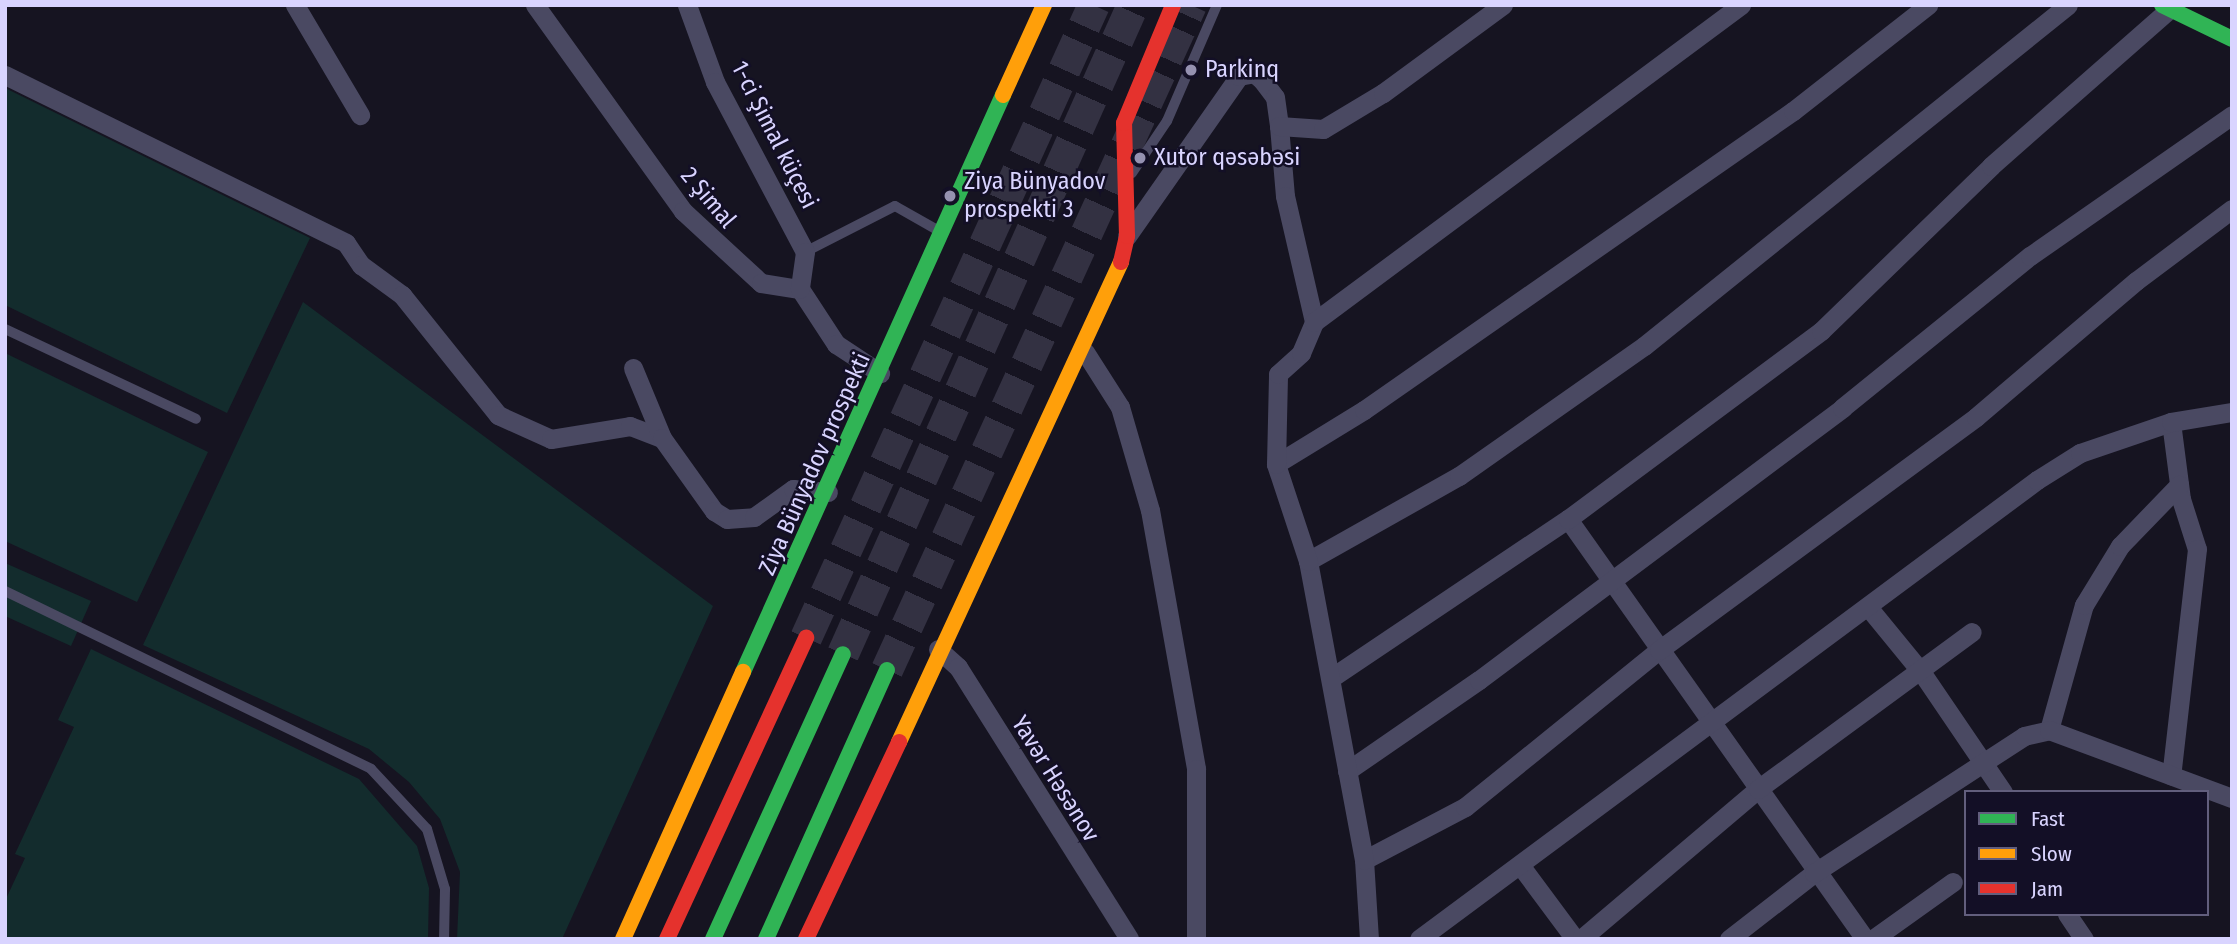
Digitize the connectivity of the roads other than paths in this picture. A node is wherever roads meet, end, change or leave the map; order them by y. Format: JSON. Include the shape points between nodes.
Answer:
{"nodes":[{"id":1,"x":295,"y":5,"type":"edge"},
{"id":2,"x":535,"y":5,"type":"edge"},
{"id":3,"x":687,"y":5,"type":"edge"},
{"id":4,"x":1044,"y":5,"type":"edge"},
{"id":5,"x":1173,"y":5,"type":"edge"},
{"id":6,"x":1217,"y":5,"type":"edge"},
{"id":7,"x":1503,"y":5,"type":"edge"},
{"id":8,"x":1741,"y":5,"type":"edge"},
{"id":9,"x":1928,"y":5,"type":"edge"},
{"id":10,"x":2068,"y":5,"type":"edge"},
{"id":11,"x":2166,"y":7,"type":"edge"},
{"id":12,"x":2232,"y":39,"type":"edge"},
{"id":13,"x":5,"y":75,"type":"edge"},
{"id":14,"x":360,"y":115,"type":"dead end"},
{"id":15,"x":2232,"y":115,"type":"edge"},
{"id":16,"x":1279,"y":126,"type":"junction"},
{"id":17,"x":1125,"y":181,"type":"junction"},
{"id":18,"x":2232,"y":209,"type":"edge"},
{"id":19,"x":942,"y":233,"type":"junction"},
{"id":20,"x":1127,"y":236,"type":"junction"},
{"id":21,"x":805,"y":252,"type":"junction"},
{"id":22,"x":800,"y":289,"type":"junction"},
{"id":23,"x":1314,"y":323,"type":"junction"},
{"id":24,"x":5,"y":329,"type":"edge"},
{"id":25,"x":1085,"y":352,"type":"junction"},
{"id":26,"x":632,"y":368,"type":"dead end"},
{"id":27,"x":880,"y":373,"type":"junction"},
{"id":28,"x":2232,"y":412,"type":"edge"},
{"id":29,"x":196,"y":419,"type":"dead end"},
{"id":30,"x":2171,"y":422,"type":"junction"},
{"id":31,"x":662,"y":438,"type":"junction"},
{"id":32,"x":1276,"y":464,"type":"junction"},
{"id":33,"x":2179,"y":485,"type":"junction"},
{"id":34,"x":828,"y":492,"type":"junction"},
{"id":35,"x":1568,"y":519,"type":"junction"},
{"id":36,"x":1308,"y":562,"type":"junction"},
{"id":37,"x":1611,"y":580,"type":"junction"},
{"id":38,"x":5,"y":591,"type":"edge"},
{"id":39,"x":1868,"y":607,"type":"junction"},
{"id":40,"x":1972,"y":632,"type":"dead end"},
{"id":41,"x":806,"y":638,"type":"tunnel mouth"},
{"id":42,"x":938,"y":649,"type":"junction"},
{"id":43,"x":1659,"y":650,"type":"junction"},
{"id":44,"x":843,"y":654,"type":"tunnel mouth"},
{"id":45,"x":887,"y":670,"type":"tunnel mouth"},
{"id":46,"x":1922,"y":673,"type":"junction"},
{"id":47,"x":1331,"y":678,"type":"junction"},
{"id":48,"x":1711,"y":720,"type":"junction"},
{"id":49,"x":2049,"y":730,"type":"junction"},
{"id":50,"x":1985,"y":760,"type":"junction"},
{"id":51,"x":1347,"y":771,"type":"junction"},
{"id":52,"x":2172,"y":776,"type":"junction"},
{"id":53,"x":1758,"y":789,"type":"junction"},
{"id":54,"x":2002,"y":790,"type":"edge"},
{"id":55,"x":2232,"y":798,"type":"edge"},
{"id":56,"x":1364,"y":860,"type":"junction"},
{"id":57,"x":1520,"y":865,"type":"junction"},
{"id":58,"x":1814,"y":873,"type":"junction"},
{"id":59,"x":1953,"y":882,"type":"dead end"},
{"id":60,"x":2068,"y":916,"type":"edge"},
{"id":61,"x":1194,"y":938,"type":"edge"},
{"id":62,"x":444,"y":939,"type":"edge"},
{"id":63,"x":623,"y":939,"type":"edge"},
{"id":64,"x":667,"y":939,"type":"edge"},
{"id":65,"x":713,"y":939,"type":"edge"},
{"id":66,"x":766,"y":939,"type":"edge"},
{"id":67,"x":806,"y":939,"type":"edge"},
{"id":68,"x":1129,"y":939,"type":"edge"},
{"id":69,"x":1369,"y":939,"type":"edge"},
{"id":70,"x":1419,"y":939,"type":"edge"},
{"id":71,"x":1575,"y":939,"type":"edge"},
{"id":72,"x":1581,"y":939,"type":"edge"},
{"id":73,"x":1729,"y":939,"type":"edge"},
{"id":74,"x":1865,"y":939,"type":"edge"},
{"id":75,"x":1872,"y":939,"type":"edge"},
{"id":76,"x":2084,"y":939,"type":"edge"}],
"edges":[{"from":1,"to":14,"type":"street"},
{"from":2,"to":22,"type":"street","name":"2 Şimal","via":[[682,211],[761,283]]},
{"from":3,"to":21,"type":"street","name":"1-ci Şimal küçesi","via":[[715,82]]},
{"from":4,"to":19,"type":"main road","name":"Ziya Bünyadov prospekti"},
{"from":5,"to":17,"type":"main road","via":[[1124,123]]},
{"from":6,"to":17,"type":"lane","via":[[1167,121]]},
{"from":7,"to":16,"type":"street","via":[[1335,122],[1306,130]]},
{"from":8,"to":23,"type":"street"},
{"from":9,"to":32,"type":"street","via":[[1793,111],[1364,410]]},
{"from":10,"to":36,"type":"street","via":[[1644,346],[1459,476]]},
{"from":11,"to":12,"type":"main road"},
{"from":11,"to":35,"type":"street","via":[[1821,331]]},
{"from":13,"to":31,"type":"street","via":[[346,243],[361,265],[402,295],[498,415],[551,439],[630,426]]},
{"from":15,"to":37,"type":"street","via":[[2041,248]]},
{"from":16,"to":20,"type":"street","via":[[1275,97],[1262,80],[1239,76]]},
{"from":16,"to":23,"type":"street","via":[[1285,196]]},
{"from":17,"to":20,"type":"main road"},
{"from":18,"to":43,"type":"street","via":[[2136,281],[1976,417]]},
{"from":19,"to":21,"type":"lane","via":[[895,206]]},
{"from":19,"to":27,"type":"main road","name":"Ziya Bünyadov prospekti"},
{"from":20,"to":25,"type":"main road","via":[[1118,276]]},
{"from":21,"to":22,"type":"street"},
{"from":22,"to":27,"type":"street","via":[[836,344]]},
{"from":23,"to":32,"type":"street","via":[[1301,353],[1274,384]]},
{"from":24,"to":29,"type":"lane"},
{"from":25,"to":42,"type":"main road"},
{"from":25,"to":61,"type":"street","via":[[1124,418],[1154,536],[1196,769]]},
{"from":26,"to":31,"type":"street"},
{"from":27,"to":34,"type":"main road","name":"Ziya Bünyadov prospekti"},
{"from":28,"to":30,"type":"street"},
{"from":30,"to":33,"type":"street"},
{"from":30,"to":39,"type":"street","via":[[2080,453]]},
{"from":31,"to":34,"type":"street","via":[[698,496],[727,519],[754,517],[793,489]]},
{"from":32,"to":36,"type":"street"},
{"from":33,"to":49,"type":"street","via":[[2120,546],[2084,605]]},
{"from":33,"to":52,"type":"street","via":[[2197,549],[2196,596]]},
{"from":34,"to":63,"type":"main road","name":"Ziya Bünyadov prospekti"},
{"from":35,"to":37,"type":"street"},
{"from":35,"to":47,"type":"street"},
{"from":36,"to":47,"type":"street"},
{"from":37,"to":43,"type":"street"},
{"from":37,"to":51,"type":"street"},
{"from":38,"to":62,"type":"lane","via":[[372,769],[427,829],[445,889]]},
{"from":39,"to":46,"type":"street"},
{"from":39,"to":48,"type":"street"},
{"from":40,"to":46,"type":"street"},
{"from":41,"to":64,"type":"main road"},
{"from":42,"to":67,"type":"main road"},
{"from":42,"to":68,"type":"street","name":"Yavər Həsənov","via":[[958,667]]},
{"from":43,"to":48,"type":"street"},
{"from":43,"to":56,"type":"street","via":[[1465,807]]},
{"from":44,"to":65,"type":"main road"},
{"from":45,"to":66,"type":"main road"},
{"from":46,"to":50,"type":"street"},
{"from":46,"to":53,"type":"street"},
{"from":47,"to":51,"type":"street"},
{"from":48,"to":53,"type":"street"},
{"from":48,"to":57,"type":"street"},
{"from":49,"to":50,"type":"street"},
{"from":49,"to":52,"type":"street"},
{"from":50,"to":54,"type":"street"},
{"from":50,"to":58,"type":"street"},
{"from":51,"to":56,"type":"street"},
{"from":52,"to":55,"type":"street"},
{"from":53,"to":58,"type":"street"},
{"from":53,"to":72,"type":"street"},
{"from":56,"to":69,"type":"street"},
{"from":57,"to":70,"type":"street"},
{"from":57,"to":71,"type":"street"},
{"from":58,"to":73,"type":"street"},
{"from":58,"to":74,"type":"street"},
{"from":59,"to":75,"type":"street"},
{"from":60,"to":76,"type":"street"}]}
